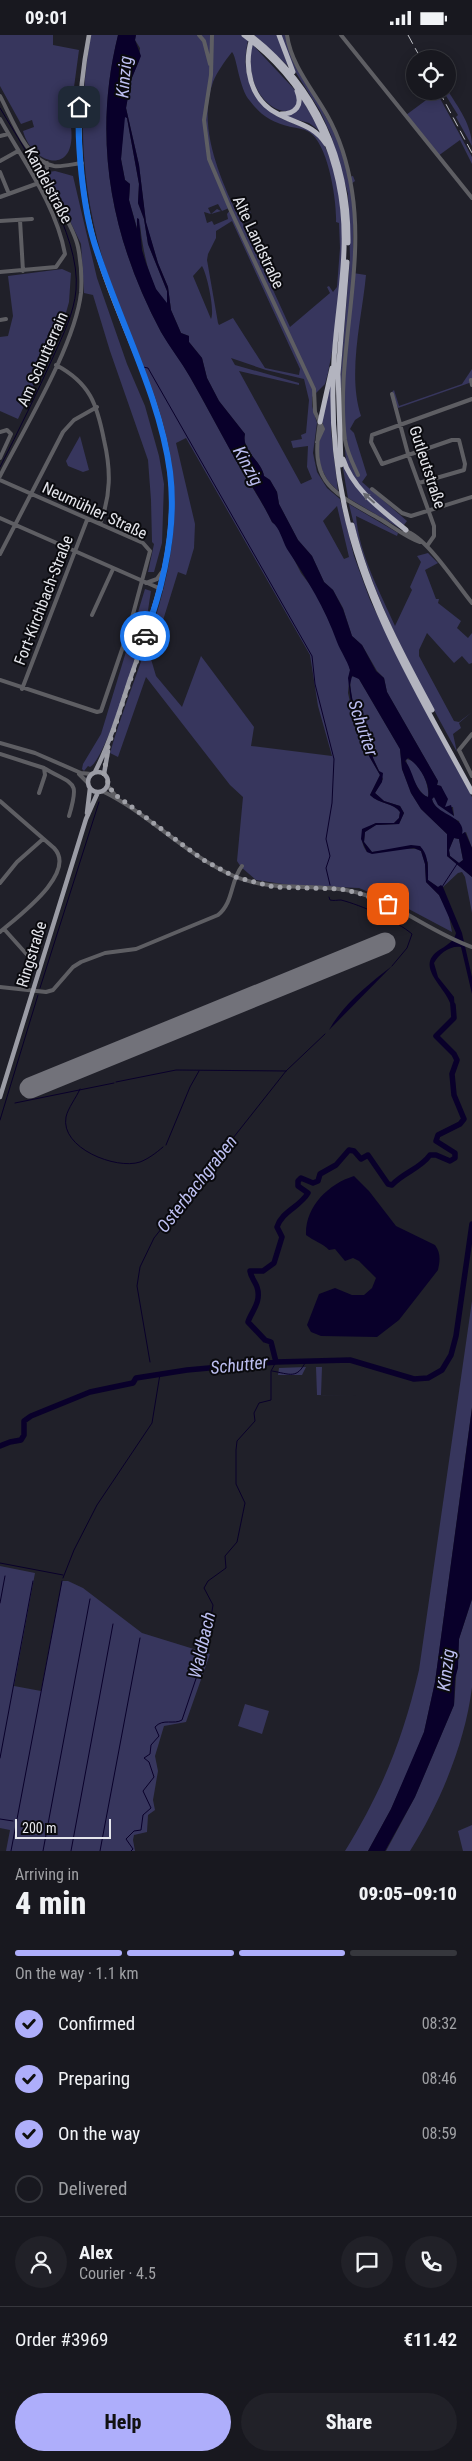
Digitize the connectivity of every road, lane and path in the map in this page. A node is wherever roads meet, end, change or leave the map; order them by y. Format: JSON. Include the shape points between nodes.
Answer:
{"nodes":[{"id":1,"x":89,"y":35,"type":"edge"},
{"id":2,"x":199,"y":35,"type":"edge"},
{"id":3,"x":212,"y":35,"type":"edge"},
{"id":4,"x":244,"y":35,"type":"edge"},
{"id":5,"x":251,"y":35,"type":"edge"},
{"id":6,"x":279,"y":35,"type":"edge"},
{"id":7,"x":287,"y":35,"type":"edge"},
{"id":8,"x":341,"y":35,"type":"edge"},
{"id":9,"x":211,"y":66,"type":"junction"},
{"id":10,"x":296,"y":79,"type":"junction"},
{"id":11,"x":297,"y":88,"type":"junction"},
{"id":12,"x":0,"y":96,"type":"edge"},
{"id":13,"x":278,"y":114,"type":"junction"},
{"id":14,"x":0,"y":119,"type":"edge"},
{"id":15,"x":8,"y":134,"type":"junction"},
{"id":16,"x":0,"y":136,"type":"edge"},
{"id":17,"x":18,"y":151,"type":"junction"},
{"id":18,"x":333,"y":158,"type":"junction"},
{"id":19,"x":0,"y":161,"type":"edge"},
{"id":20,"x":47,"y":163,"type":"junction"},
{"id":21,"x":82,"y":163,"type":"junction"},
{"id":22,"x":0,"y":172,"type":"edge"},
{"id":23,"x":36,"y":184,"type":"junction"},
{"id":24,"x":9,"y":194,"type":"junction"},
{"id":25,"x":0,"y":197,"type":"edge"},
{"id":26,"x":472,"y":197,"type":"edge"},
{"id":27,"x":32,"y":219,"type":"dead end"},
{"id":28,"x":20,"y":220,"type":"junction"},
{"id":29,"x":0,"y":221,"type":"edge"},
{"id":30,"x":23,"y":271,"type":"junction"},
{"id":31,"x":0,"y":272,"type":"edge"},
{"id":32,"x":0,"y":319,"type":"edge"},
{"id":33,"x":6,"y":319,"type":"dead end"},
{"id":34,"x":334,"y":360,"type":"junction"},
{"id":35,"x":56,"y":365,"type":"junction"},
{"id":36,"x":471,"y":380,"type":"edge"},
{"id":37,"x":472,"y":385,"type":"edge"},
{"id":38,"x":392,"y":394,"type":"dead end"},
{"id":39,"x":472,"y":399,"type":"edge"},
{"id":40,"x":97,"y":407,"type":"junction"},
{"id":41,"x":322,"y":407,"type":"junction"},
{"id":42,"x":315,"y":412,"type":"junction"},
{"id":43,"x":320,"y":422,"type":"junction"},
{"id":44,"x":402,"y":425,"type":"junction"},
{"id":45,"x":0,"y":432,"type":"edge"},
{"id":46,"x":340,"y":446,"type":"junction"},
{"id":47,"x":408,"y":454,"type":"junction"},
{"id":48,"x":0,"y":458,"type":"edge"},
{"id":49,"x":358,"y":475,"type":"dead end"},
{"id":50,"x":0,"y":476,"type":"edge"},
{"id":51,"x":0,"y":480,"type":"edge"},
{"id":52,"x":419,"y":483,"type":"junction"},
{"id":53,"x":372,"y":489,"type":"dead end"},
{"id":54,"x":31,"y":494,"type":"junction"},
{"id":55,"x":472,"y":497,"type":"edge"},
{"id":56,"x":429,"y":510,"type":"junction"},
{"id":57,"x":0,"y":518,"type":"edge"},
{"id":58,"x":87,"y":520,"type":"junction"},
{"id":59,"x":15,"y":525,"type":"junction"},
{"id":60,"x":100,"y":525,"type":"junction"},
{"id":61,"x":404,"y":531,"type":"junction"},
{"id":62,"x":427,"y":547,"type":"junction"},
{"id":63,"x":74,"y":551,"type":"junction"},
{"id":64,"x":0,"y":554,"type":"edge"},
{"id":65,"x":166,"y":566,"type":"junction"},
{"id":66,"x":113,"y":569,"type":"junction"},
{"id":67,"x":144,"y":582,"type":"junction"},
{"id":68,"x":161,"y":589,"type":"junction"},
{"id":69,"x":472,"y":603,"type":"edge"},
{"id":70,"x":92,"y":615,"type":"dead end"},
{"id":71,"x":0,"y":680,"type":"edge"},
{"id":72,"x":22,"y":689,"type":"junction"},
{"id":73,"x":472,"y":734,"type":"edge"},
{"id":74,"x":0,"y":743,"type":"edge"},
{"id":75,"x":108,"y":747,"type":"junction"},
{"id":76,"x":35,"y":753,"type":"junction"},
{"id":77,"x":0,"y":754,"type":"edge"},
{"id":78,"x":32,"y":763,"type":"junction"},
{"id":79,"x":44,"y":768,"type":"junction"},
{"id":80,"x":75,"y":771,"type":"junction"},
{"id":81,"x":93,"y":773,"type":"junction"},
{"id":82,"x":104,"y":774,"type":"junction"},
{"id":83,"x":472,"y":774,"type":"edge"},
{"id":84,"x":87,"y":782,"type":"junction"},
{"id":85,"x":107,"y":785,"type":"junction"},
{"id":86,"x":472,"y":785,"type":"edge"},
{"id":87,"x":90,"y":788,"type":"junction"},
{"id":88,"x":100,"y":791,"type":"junction"},
{"id":89,"x":472,"y":792,"type":"edge"},
{"id":90,"x":39,"y":793,"type":"dead end"},
{"id":91,"x":119,"y":799,"type":"junction"},
{"id":92,"x":0,"y":801,"type":"edge"},
{"id":93,"x":69,"y":816,"type":"dead end"},
{"id":94,"x":86,"y":819,"type":"junction"},
{"id":95,"x":43,"y":839,"type":"junction"},
{"id":96,"x":242,"y":866,"type":"dead end"},
{"id":97,"x":235,"y":877,"type":"junction"},
{"id":98,"x":0,"y":883,"type":"edge"},
{"id":99,"x":4,"y":929,"type":"junction"},
{"id":100,"x":0,"y":932,"type":"edge"},
{"id":101,"x":472,"y":947,"type":"edge"},
{"id":102,"x":0,"y":987,"type":"edge"},
{"id":103,"x":22,"y":989,"type":"junction"},
{"id":104,"x":32,"y":990,"type":"junction"},
{"id":105,"x":0,"y":1097,"type":"edge"}],
"edges":[{"from":1,"to":21,"type":"main road","via":[[79,109]]},
{"from":2,"to":9,"type":"street"},
{"from":3,"to":9,"type":"street","name":"Alte Landstraße"},
{"from":4,"to":11,"type":"highway","via":[[271,57]]},
{"from":5,"to":10,"type":"highway"},
{"from":5,"to":13,"type":"highway","via":[[248,70],[254,89],[267,107]]},
{"from":6,"to":10,"type":"highway"},
{"from":7,"to":49,"type":"street","via":[[298,67],[329,118],[352,191],[354,250],[343,397],[345,440]]},
{"from":8,"to":26,"type":"street"},
{"from":9,"to":42,"type":"street","name":"Alte Landstraße","via":[[204,120],[210,159],[230,211],[311,383]]},
{"from":10,"to":46,"type":"highway","via":[[331,139],[346,195],[347,254],[338,374]]},
{"from":11,"to":13,"type":"highway","via":[[300,100],[296,109],[289,114]]},
{"from":11,"to":18,"type":"highway","via":[[318,121]]},
{"from":12,"to":20,"type":"street","via":[[32,152]]},
{"from":13,"to":18,"type":"highway","via":[[316,131]]},
{"from":14,"to":15,"type":"street","name":"Kandelstraße"},
{"from":15,"to":16,"type":"street"},
{"from":15,"to":17,"type":"street","name":"Kandelstraße"},
{"from":17,"to":19,"type":"street"},
{"from":17,"to":23,"type":"street","name":"Kandelstraße"},
{"from":18,"to":34,"type":"highway","via":[[342,195],[344,233]]},
{"from":20,"to":21,"type":"street","via":[[58,166]]},
{"from":20,"to":35,"type":"street","name":"Am Schutterrain","via":[[47,181],[67,217],[78,246],[82,277],[75,315]]},
{"from":21,"to":65,"type":"main road","via":[[94,241],[166,447],[172,509]]},
{"from":22,"to":24,"type":"street"},
{"from":23,"to":24,"type":"street"},
{"from":23,"to":30,"type":"street","name":"Kandelstraße","via":[[56,220],[65,254],[56,267]]},
{"from":24,"to":25,"type":"street"},
{"from":27,"to":28,"type":"street"},
{"from":28,"to":29,"type":"street"},
{"from":28,"to":30,"type":"street"},
{"from":30,"to":31,"type":"street","name":"Kandelstraße"},
{"from":32,"to":33,"type":"street"},
{"from":34,"to":41,"type":"highway"},
{"from":34,"to":89,"type":"highway","via":[[336,452],[344,503],[360,566],[395,649]]},
{"from":35,"to":40,"type":"street","via":[[81,383]]},
{"from":35,"to":50,"type":"street","name":"Am Schutterrain"},
{"from":36,"to":37,"type":"street"},
{"from":38,"to":44,"type":"street","name":"Gutleutstraße"},
{"from":39,"to":44,"type":"street"},
{"from":40,"to":54,"type":"street","via":[[68,426]]},
{"from":40,"to":60,"type":"street","via":[[110,478]]},
{"from":41,"to":42,"type":"highway"},
{"from":41,"to":43,"type":"highway"},
{"from":42,"to":43,"type":"street","name":"Alte Landstraße"},
{"from":43,"to":61,"type":"street","via":[[323,431],[317,442],[318,465],[329,486]]},
{"from":44,"to":47,"type":"street","name":"Gutleutstraße"},
{"from":44,"to":47,"type":"street","via":[[374,434],[371,442],[382,464]]},
{"from":45,"to":48,"type":"street","via":[[6,430],[10,433]]},
{"from":61,"to":46,"type":"highway","one_way":true,"via":[[355,485],[346,469]]},
{"from":46,"to":86,"type":"highway","via":[[349,511],[370,582],[407,664]]},
{"from":47,"to":52,"type":"street","name":"Gutleutstraße"},
{"from":47,"to":52,"type":"street","via":[[452,440],[460,442],[464,470]]},
{"from":51,"to":54,"type":"street","name":"Neumühler Straße"},
{"from":52,"to":56,"type":"street","name":"Gutleutstraße"},
{"from":53,"to":56,"type":"street","via":[[402,513],[411,515]]},
{"from":54,"to":58,"type":"street","name":"Neumühler Straße"},
{"from":54,"to":59,"type":"street"},
{"from":55,"to":56,"type":"street"},
{"from":56,"to":62,"type":"street","name":"Gutleutstraße","via":[[434,533]]},
{"from":57,"to":59,"type":"street"},
{"from":58,"to":60,"type":"street","name":"Neumühler Straße"},
{"from":58,"to":63,"type":"street","name":"Fort-Kirchbach-Straße"},
{"from":59,"to":63,"type":"street"},
{"from":59,"to":64,"type":"street"},
{"from":60,"to":67,"type":"street","name":"Neumühler Straße","via":[[149,548]]},
{"from":61,"to":62,"type":"street"},
{"from":62,"to":69,"type":"street"},
{"from":63,"to":66,"type":"street"},
{"from":63,"to":72,"type":"street","name":"Fort-Kirchbach-Straße"},
{"from":65,"to":67,"type":"street","via":[[157,579]]},
{"from":65,"to":68,"type":"main road"},
{"from":66,"to":67,"type":"street"},
{"from":66,"to":70,"type":"street"},
{"from":67,"to":68,"type":"street"},
{"from":67,"to":72,"type":"street","via":[[102,709],[97,712]]},
{"from":68,"to":75,"type":"main road"},
{"from":71,"to":72,"type":"street"},
{"from":73,"to":83,"type":"street","via":[[459,750]]},
{"from":74,"to":76,"type":"street"},
{"from":75,"to":81,"type":"main road"},
{"from":75,"to":82,"type":"main road"},
{"from":76,"to":78,"type":"street"},
{"from":76,"to":80,"type":"street"},
{"from":77,"to":78,"type":"street"},
{"from":78,"to":79,"type":"street"},
{"from":79,"to":90,"type":"street"},
{"from":79,"to":93,"type":"street","via":[[73,786],[76,793]]},
{"from":80,"to":81,"type":"street"},
{"from":80,"to":84,"type":"street"},
{"from":81,"to":82,"type":"main road"},
{"from":81,"to":84,"type":"main road"},
{"from":82,"to":85,"type":"main road"},
{"from":84,"to":87,"type":"main road"},
{"from":85,"to":88,"type":"main road"},
{"from":85,"to":91,"type":"street"},
{"from":87,"to":88,"type":"main road"},
{"from":87,"to":94,"type":"main road","name":"Ringstraße"},
{"from":88,"to":91,"type":"street"},
{"from":88,"to":94,"type":"main road","name":"Ringstraße"},
{"from":91,"to":97,"type":"street","via":[[202,859]]},
{"from":92,"to":95,"type":"street"},
{"from":94,"to":104,"type":"main road","name":"Ringstraße"},
{"from":95,"to":98,"type":"street","via":[[17,862]]},
{"from":95,"to":99,"type":"street","via":[[59,857],[54,882]]},
{"from":96,"to":97,"type":"street"},
{"from":97,"to":101,"type":"street","via":[[274,887],[341,889],[358,893],[388,904]]},
{"from":97,"to":104,"type":"street","via":[[230,900],[218,915],[136,949],[105,953],[81,962],[53,990]]},
{"from":99,"to":100,"type":"street"},
{"from":99,"to":103,"type":"street","via":[[30,957]]},
{"from":102,"to":103,"type":"street"},
{"from":103,"to":104,"type":"street"},
{"from":104,"to":105,"type":"main road","name":"Ringstraße"}]}
